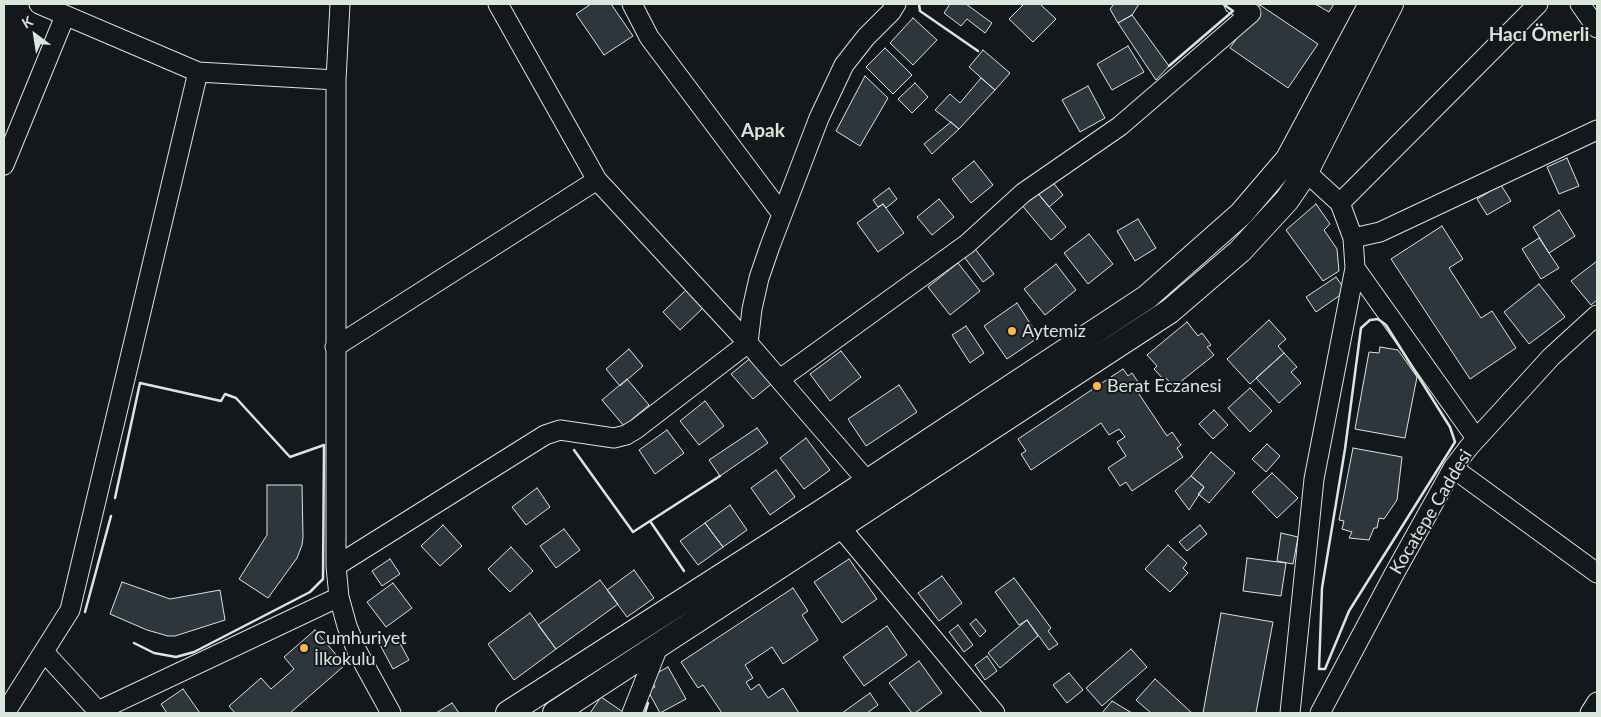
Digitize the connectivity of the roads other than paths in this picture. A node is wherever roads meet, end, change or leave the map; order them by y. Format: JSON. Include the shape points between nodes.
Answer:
{"nodes":[{"id":1,"x":39,"y":4,"type":"edge"},
{"id":2,"x":340,"y":4,"type":"edge"},
{"id":3,"x":498,"y":4,"type":"edge"},
{"id":4,"x":632,"y":4,"type":"edge"},
{"id":5,"x":896,"y":4,"type":"edge"},
{"id":6,"x":1234,"y":4,"type":"edge"},
{"id":7,"x":1371,"y":4,"type":"edge"},
{"id":8,"x":1391,"y":4,"type":"edge"},
{"id":9,"x":1538,"y":4,"type":"edge"},
{"id":10,"x":1580,"y":4,"type":"edge"},
{"id":11,"x":65,"y":16,"type":"junction"},
{"id":12,"x":1597,"y":28,"type":"edge"},
{"id":13,"x":198,"y":72,"type":"junction"},
{"id":14,"x":336,"y":80,"type":"junction"},
{"id":15,"x":1597,"y":130,"type":"edge"},
{"id":16,"x":4,"y":166,"type":"edge"},
{"id":17,"x":1306,"y":172,"type":"junction"},
{"id":18,"x":597,"y":180,"type":"junction"},
{"id":19,"x":1340,"y":204,"type":"junction"},
{"id":20,"x":782,"y":214,"type":"junction"},
{"id":21,"x":1353,"y":238,"type":"junction"},
{"id":22,"x":1355,"y":268,"type":"junction"},
{"id":23,"x":1597,"y":315,"type":"edge"},
{"id":24,"x":748,"y":342,"type":"junction"},
{"id":25,"x":335,"y":347,"type":"junction"},
{"id":26,"x":780,"y":379,"type":"junction"},
{"id":27,"x":1476,"y":438,"type":"junction"},
{"id":28,"x":1454,"y":468,"type":"junction"},
{"id":29,"x":868,"y":482,"type":"junction"},
{"id":30,"x":883,"y":500,"type":"junction"},
{"id":31,"x":826,"y":509,"type":"junction"},
{"id":32,"x":841,"y":528,"type":"junction"},
{"id":33,"x":336,"y":566,"type":"junction"},
{"id":34,"x":1597,"y":573,"type":"edge"},
{"id":35,"x":338,"y":597,"type":"junction"},
{"id":36,"x":658,"y":647,"type":"junction"},
{"id":37,"x":44,"y":652,"type":"junction"},
{"id":38,"x":1597,"y":702,"type":"edge"},
{"id":39,"x":5,"y":713,"type":"edge"},
{"id":40,"x":392,"y":713,"type":"edge"},
{"id":41,"x":508,"y":713,"type":"edge"},
{"id":42,"x":555,"y":713,"type":"edge"},
{"id":43,"x":632,"y":713,"type":"edge"},
{"id":44,"x":995,"y":713,"type":"edge"},
{"id":45,"x":1290,"y":713,"type":"edge"},
{"id":46,"x":1320,"y":713,"type":"edge"},
{"id":47,"x":1590,"y":713,"type":"edge"}],
"edges":[{"from":1,"to":11,"type":"street"},
{"from":2,"to":14,"type":"street"},
{"from":3,"to":18,"type":"street"},
{"from":4,"to":20,"type":"street","via":[[648,37]]},
{"from":5,"to":20,"type":"street","via":[[844,65],[819,118]]},
{"from":6,"to":26,"type":"street","via":[[1251,13],[1120,126],[1022,193],[967,244]]},
{"from":7,"to":29,"type":"main road","via":[[1288,159],[1241,214],[1147,297]]},
{"from":8,"to":17,"type":"main road"},
{"from":9,"to":19,"type":"street"},
{"from":10,"to":12,"type":"street"},
{"from":11,"to":13,"type":"street"},
{"from":11,"to":16,"type":"street"},
{"from":13,"to":14,"type":"street"},
{"from":13,"to":37,"type":"street","via":[[70,610]]},
{"from":14,"to":25,"type":"street"},
{"from":15,"to":21,"type":"street","via":[[1380,232]]},
{"from":17,"to":19,"type":"street"},
{"from":17,"to":30,"type":"main road","via":[[1287,200],[1240,251],[1170,312]]},
{"from":18,"to":24,"type":"street"},
{"from":18,"to":25,"type":"street"},
{"from":19,"to":21,"type":"street"},
{"from":20,"to":24,"type":"street","via":[[759,278]]},
{"from":21,"to":22,"type":"street"},
{"from":22,"to":27,"type":"street"},
{"from":22,"to":45,"type":"street","via":[[1314,480]]},
{"from":23,"to":27,"type":"street","name":"Kocatepe Caddesi","via":[[1551,357]]},
{"from":24,"to":26,"type":"street"},
{"from":24,"to":33,"type":"street","via":[[626,435],[614,438],[560,430],[545,434]]},
{"from":25,"to":33,"type":"street"},
{"from":26,"to":29,"type":"street"},
{"from":27,"to":28,"type":"street","name":"Kocatepe Caddesi"},
{"from":28,"to":34,"type":"street"},
{"from":28,"to":46,"type":"street","name":"Kocatepe Caddesi"},
{"from":29,"to":30,"type":"main road"},
{"from":29,"to":31,"type":"main road"},
{"from":30,"to":32,"type":"main road"},
{"from":31,"to":32,"type":"main road"},
{"from":31,"to":41,"type":"main road"},
{"from":32,"to":36,"type":"main road"},
{"from":32,"to":44,"type":"street"},
{"from":33,"to":35,"type":"street"},
{"from":35,"to":37,"type":"street","via":[[98,712]]},
{"from":35,"to":40,"type":"street","via":[[357,651]]},
{"from":36,"to":42,"type":"main road"},
{"from":36,"to":43,"type":"street"},
{"from":37,"to":39,"type":"street"},
{"from":38,"to":47,"type":"street"}]}
